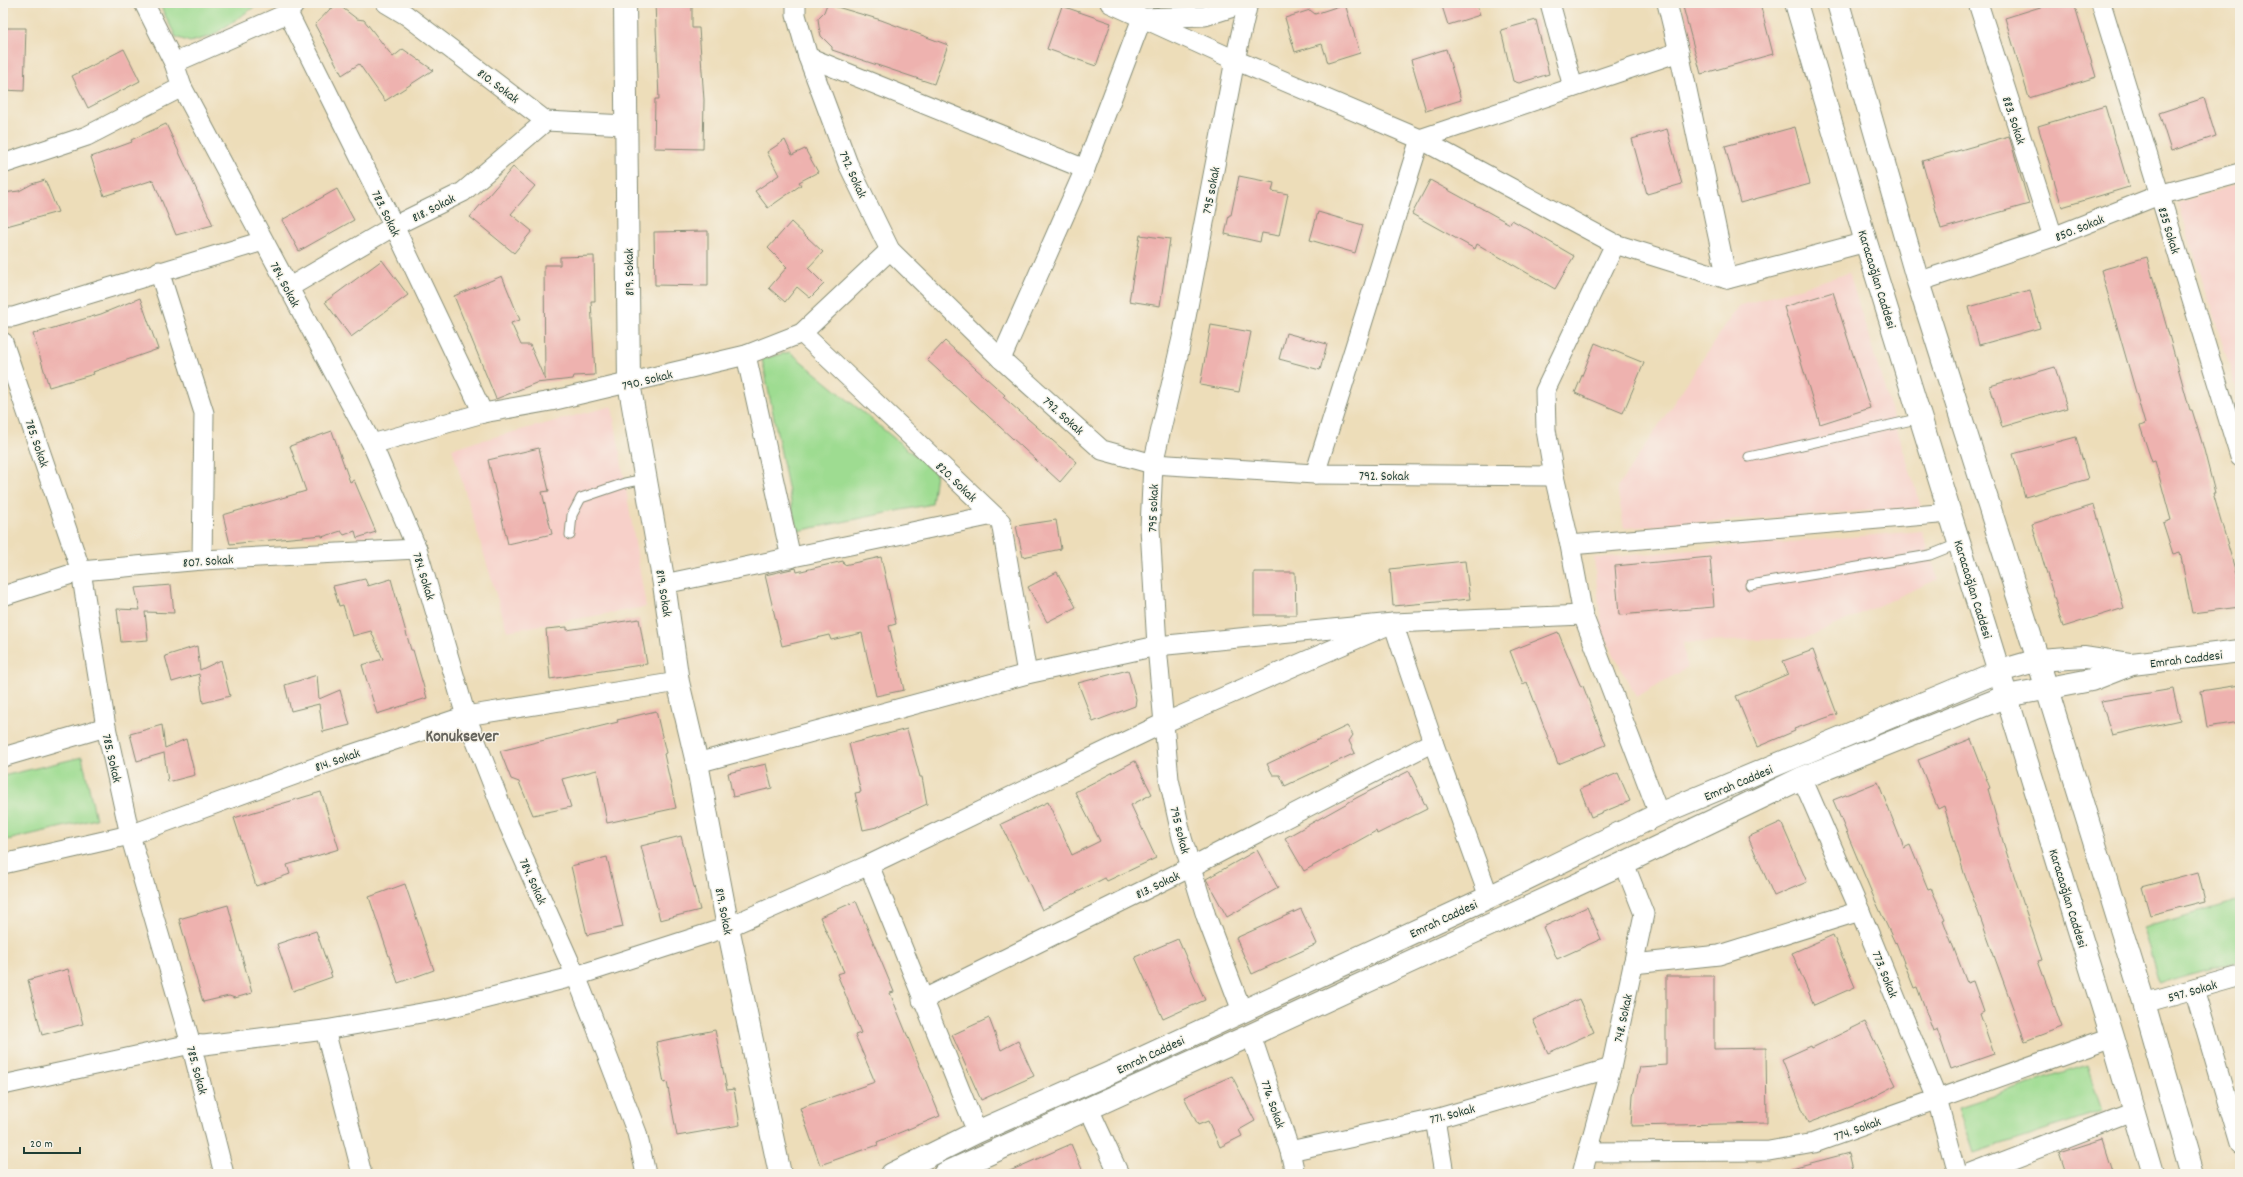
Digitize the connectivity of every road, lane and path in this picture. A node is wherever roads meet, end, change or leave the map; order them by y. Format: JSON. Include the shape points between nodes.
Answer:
{"nodes":[{"id":1,"x":144,"y":3,"type":"edge"},
{"id":2,"x":386,"y":3,"type":"edge"},
{"id":3,"x":625,"y":3,"type":"edge"},
{"id":4,"x":796,"y":3,"type":"edge"},
{"id":5,"x":1110,"y":3,"type":"edge"},
{"id":6,"x":1247,"y":3,"type":"edge"},
{"id":7,"x":1550,"y":3,"type":"edge"},
{"id":8,"x":1667,"y":3,"type":"edge"},
{"id":9,"x":1796,"y":3,"type":"edge"},
{"id":10,"x":1838,"y":3,"type":"edge"},
{"id":11,"x":1978,"y":3,"type":"edge"},
{"id":12,"x":2101,"y":3,"type":"edge"},
{"id":13,"x":292,"y":8,"type":"edge"},
{"id":14,"x":409,"y":9,"type":"edge"},
{"id":15,"x":1142,"y":18,"type":"junction"},
{"id":16,"x":1679,"y":52,"type":"junction"},
{"id":17,"x":808,"y":57,"type":"junction"},
{"id":18,"x":1235,"y":60,"type":"junction"},
{"id":19,"x":174,"y":63,"type":"junction"},
{"id":20,"x":182,"y":87,"type":"junction"},
{"id":21,"x":1573,"y":87,"type":"junction"},
{"id":22,"x":546,"y":121,"type":"junction"},
{"id":23,"x":626,"y":125,"type":"junction"},
{"id":24,"x":1420,"y":139,"type":"junction"},
{"id":25,"x":3,"y":164,"type":"edge"},
{"id":26,"x":1086,"y":169,"type":"junction"},
{"id":27,"x":2240,"y":173,"type":"edge"},
{"id":28,"x":2159,"y":195,"type":"junction"},
{"id":29,"x":394,"y":226,"type":"junction"},
{"id":30,"x":2053,"y":237,"type":"junction"},
{"id":31,"x":263,"y":241,"type":"junction"},
{"id":32,"x":1866,"y":242,"type":"junction"},
{"id":33,"x":1615,"y":244,"type":"junction"},
{"id":34,"x":890,"y":250,"type":"junction"},
{"id":35,"x":159,"y":271,"type":"junction"},
{"id":36,"x":1727,"y":279,"type":"junction"},
{"id":37,"x":1918,"y":282,"type":"junction"},
{"id":38,"x":288,"y":288,"type":"junction"},
{"id":39,"x":3,"y":317,"type":"edge"},
{"id":40,"x":802,"y":333,"type":"junction"},
{"id":41,"x":3,"y":342,"type":"edge"},
{"id":42,"x":746,"y":354,"type":"junction"},
{"id":43,"x":1001,"y":359,"type":"junction"},
{"id":44,"x":629,"y":383,"type":"junction"},
{"id":45,"x":483,"y":414,"type":"junction"},
{"id":46,"x":1921,"y":418,"type":"junction"},
{"id":47,"x":372,"y":444,"type":"junction"},
{"id":48,"x":1749,"y":457,"type":"dead end"},
{"id":49,"x":2240,"y":457,"type":"edge"},
{"id":50,"x":1153,"y":464,"type":"junction"},
{"id":51,"x":1315,"y":474,"type":"junction"},
{"id":52,"x":1554,"y":476,"type":"junction"},
{"id":53,"x":645,"y":479,"type":"junction"},
{"id":54,"x":1950,"y":512,"type":"junction"},
{"id":55,"x":993,"y":515,"type":"junction"},
{"id":56,"x":570,"y":535,"type":"dead end"},
{"id":57,"x":1960,"y":543,"type":"junction"},
{"id":58,"x":1570,"y":544,"type":"junction"},
{"id":59,"x":417,"y":549,"type":"junction"},
{"id":60,"x":791,"y":558,"type":"junction"},
{"id":61,"x":202,"y":560,"type":"junction"},
{"id":62,"x":81,"y":570,"type":"junction"},
{"id":63,"x":664,"y":584,"type":"junction"},
{"id":64,"x":1750,"y":585,"type":"dead end"},
{"id":65,"x":3,"y":596,"type":"edge"},
{"id":66,"x":1583,"y":615,"type":"junction"},
{"id":67,"x":1393,"y":623,"type":"junction"},
{"id":68,"x":1157,"y":646,"type":"junction"},
{"id":69,"x":2240,"y":651,"type":"edge"},
{"id":70,"x":2038,"y":660,"type":"junction"},
{"id":71,"x":2132,"y":664,"type":"junction"},
{"id":72,"x":2000,"y":671,"type":"junction"},
{"id":73,"x":1027,"y":674,"type":"junction"},
{"id":74,"x":678,"y":682,"type":"junction"},
{"id":75,"x":2046,"y":688,"type":"junction"},
{"id":76,"x":2007,"y":696,"type":"junction"},
{"id":77,"x":466,"y":716,"type":"junction"},
{"id":78,"x":1164,"y":723,"type":"junction"},
{"id":79,"x":106,"y":727,"type":"junction"},
{"id":80,"x":1433,"y":742,"type":"junction"},
{"id":81,"x":3,"y":757,"type":"edge"},
{"id":82,"x":697,"y":763,"type":"junction"},
{"id":83,"x":1802,"y":778,"type":"junction"},
{"id":84,"x":1659,"y":814,"type":"junction"},
{"id":85,"x":130,"y":835,"type":"junction"},
{"id":86,"x":1624,"y":863,"type":"junction"},
{"id":87,"x":3,"y":864,"type":"edge"},
{"id":88,"x":869,"y":864,"type":"junction"},
{"id":89,"x":1191,"y":867,"type":"junction"},
{"id":90,"x":1489,"y":897,"type":"junction"},
{"id":91,"x":1860,"y":911,"type":"junction"},
{"id":92,"x":728,"y":927,"type":"junction"},
{"id":93,"x":1633,"y":964,"type":"junction"},
{"id":94,"x":576,"y":976,"type":"junction"},
{"id":95,"x":2240,"y":976,"type":"edge"},
{"id":96,"x":2194,"y":989,"type":"junction"},
{"id":97,"x":922,"y":1000,"type":"junction"},
{"id":98,"x":2144,"y":1003,"type":"junction"},
{"id":99,"x":1242,"y":1011,"type":"junction"},
{"id":100,"x":325,"y":1030,"type":"junction"},
{"id":101,"x":1251,"y":1035,"type":"junction"},
{"id":102,"x":2112,"y":1037,"type":"junction"},
{"id":103,"x":191,"y":1044,"type":"junction"},
{"id":104,"x":1611,"y":1068,"type":"junction"},
{"id":105,"x":3,"y":1085,"type":"edge"},
{"id":106,"x":1937,"y":1099,"type":"junction"},
{"id":107,"x":1089,"y":1109,"type":"junction"},
{"id":108,"x":2133,"y":1112,"type":"junction"},
{"id":109,"x":1435,"y":1119,"type":"junction"},
{"id":110,"x":976,"y":1132,"type":"junction"},
{"id":111,"x":2240,"y":1145,"type":"edge"},
{"id":112,"x":1290,"y":1151,"type":"junction"},
{"id":113,"x":1589,"y":1152,"type":"junction"},
{"id":114,"x":224,"y":1174,"type":"edge"},
{"id":115,"x":362,"y":1174,"type":"edge"},
{"id":116,"x":646,"y":1174,"type":"edge"},
{"id":117,"x":780,"y":1174,"type":"edge"},
{"id":118,"x":892,"y":1174,"type":"edge"},
{"id":119,"x":944,"y":1174,"type":"edge"},
{"id":120,"x":1119,"y":1174,"type":"edge"},
{"id":121,"x":1295,"y":1174,"type":"edge"},
{"id":122,"x":1444,"y":1174,"type":"edge"},
{"id":123,"x":1582,"y":1174,"type":"edge"},
{"id":124,"x":1957,"y":1174,"type":"edge"},
{"id":125,"x":1971,"y":1174,"type":"edge"},
{"id":126,"x":2152,"y":1174,"type":"edge"},
{"id":127,"x":2193,"y":1174,"type":"edge"}],
"edges":[{"from":1,"to":19,"type":"street","name":"784. Sokak"},
{"from":2,"to":14,"type":"street","name":"810. Sokak"},
{"from":3,"to":23,"type":"street","name":"819. Sokak"},
{"from":4,"to":17,"type":"street","name":"792. Sokak","via":[[796,15]]},
{"from":5,"to":15,"type":"street"},
{"from":6,"to":15,"type":"street","via":[[1205,16]]},
{"from":6,"to":18,"type":"street","name":"795 sokak"},
{"from":7,"to":21,"type":"street"},
{"from":8,"to":16,"type":"street"},
{"from":9,"to":32,"type":"street","name":"Karacaoğlan Caddesi"},
{"from":10,"to":37,"type":"street"},
{"from":11,"to":30,"type":"street","name":"883. Sokak"},
{"from":12,"to":28,"type":"street","name":"835 Sokak"},
{"from":13,"to":19,"type":"street"},
{"from":13,"to":29,"type":"street","name":"783. Sokak"},
{"from":14,"to":22,"type":"street","name":"810. Sokak"},
{"from":15,"to":18,"type":"street"},
{"from":15,"to":26,"type":"street"},
{"from":16,"to":21,"type":"street"},
{"from":16,"to":36,"type":"street"},
{"from":17,"to":26,"type":"street"},
{"from":17,"to":34,"type":"street","name":"792. Sokak","via":[[848,164]]},
{"from":18,"to":24,"type":"street"},
{"from":18,"to":50,"type":"street","name":"795 sokak","via":[[1182,338]]},
{"from":19,"to":20,"type":"street","name":"784. Sokak"},
{"from":20,"to":25,"type":"street","via":[[87,136]]},
{"from":20,"to":31,"type":"street","name":"784. Sokak"},
{"from":21,"to":24,"type":"street"},
{"from":22,"to":23,"type":"street"},
{"from":22,"to":29,"type":"street","name":"818. Sokak","via":[[463,192]]},
{"from":23,"to":44,"type":"street","name":"819. Sokak"},
{"from":24,"to":33,"type":"street"},
{"from":24,"to":51,"type":"street"},
{"from":26,"to":43,"type":"street"},
{"from":27,"to":28,"type":"street","name":"850. Sokak"},
{"from":28,"to":30,"type":"street","name":"850. Sokak"},
{"from":28,"to":49,"type":"street","name":"835 Sokak"},
{"from":29,"to":38,"type":"street","name":"818. Sokak"},
{"from":29,"to":45,"type":"street","name":"783. Sokak"},
{"from":30,"to":37,"type":"street","name":"850. Sokak"},
{"from":31,"to":35,"type":"street"},
{"from":31,"to":38,"type":"street","name":"784. Sokak"},
{"from":32,"to":36,"type":"street"},
{"from":32,"to":46,"type":"street","name":"Karacaoğlan Caddesi"},
{"from":33,"to":36,"type":"street"},
{"from":33,"to":52,"type":"street","via":[[1545,391],[1546,430]]},
{"from":34,"to":40,"type":"street","name":"790. Sokak"},
{"from":34,"to":43,"type":"street","name":"792. Sokak"},
{"from":35,"to":39,"type":"street","via":[[14,317]]},
{"from":35,"to":61,"type":"street","via":[[204,413]]},
{"from":37,"to":70,"type":"street"},
{"from":38,"to":47,"type":"street","name":"784. Sokak"},
{"from":40,"to":42,"type":"street","name":"790. Sokak"},
{"from":40,"to":55,"type":"street","name":"820. Sokak"},
{"from":41,"to":62,"type":"street","name":"785. Sokak"},
{"from":42,"to":44,"type":"street","name":"790. Sokak"},
{"from":42,"to":60,"type":"street"},
{"from":43,"to":50,"type":"street","name":"792. Sokak","via":[[1102,450]]},
{"from":44,"to":45,"type":"street","name":"790. Sokak"},
{"from":44,"to":53,"type":"street","name":"819. Sokak"},
{"from":45,"to":47,"type":"street","name":"790. Sokak"},
{"from":46,"to":48,"type":"lane"},
{"from":46,"to":54,"type":"street","name":"Karacaoğlan Caddesi"},
{"from":47,"to":59,"type":"street","name":"784. Sokak"},
{"from":50,"to":51,"type":"street","name":"792. Sokak"},
{"from":50,"to":68,"type":"street","name":"795 sokak","via":[[1150,528]]},
{"from":51,"to":52,"type":"street","name":"792. Sokak"},
{"from":52,"to":58,"type":"street"},
{"from":53,"to":56,"type":"lane","via":[[581,498],[572,515]]},
{"from":53,"to":63,"type":"street","name":"819. Sokak"},
{"from":54,"to":57,"type":"street","name":"Karacaoğlan Caddesi"},
{"from":54,"to":58,"type":"street"},
{"from":55,"to":60,"type":"street"},
{"from":55,"to":73,"type":"street","name":"820. Sokak","via":[[1001,522]]},
{"from":57,"to":64,"type":"lane","via":[[1930,555]]},
{"from":57,"to":72,"type":"street","name":"Karacaoğlan Caddesi"},
{"from":58,"to":66,"type":"street"},
{"from":59,"to":61,"type":"street","name":"807. Sokak"},
{"from":59,"to":77,"type":"street","name":"784. Sokak"},
{"from":60,"to":63,"type":"street"},
{"from":61,"to":62,"type":"street","name":"807. Sokak"},
{"from":62,"to":65,"type":"street","name":"807. Sokak"},
{"from":62,"to":79,"type":"street","name":"785. Sokak"},
{"from":63,"to":74,"type":"street","name":"819. Sokak"},
{"from":66,"to":67,"type":"street"},
{"from":66,"to":84,"type":"street"},
{"from":67,"to":68,"type":"street"},
{"from":67,"to":78,"type":"street"},
{"from":67,"to":80,"type":"street"},
{"from":68,"to":73,"type":"street"},
{"from":68,"to":78,"type":"street","name":"795 sokak"},
{"from":69,"to":71,"type":"street","name":"Emrah Caddesi"},
{"from":70,"to":71,"type":"street","name":"Emrah Caddesi","via":[[2085,657]]},
{"from":70,"to":72,"type":"street","name":"Emrah Caddesi"},
{"from":70,"to":75,"type":"street"},
{"from":71,"to":75,"type":"street","name":"Emrah Caddesi","via":[[2091,680]]},
{"from":72,"to":76,"type":"street","name":"Karacaoğlan Caddesi"},
{"from":72,"to":84,"type":"street","name":"Emrah Caddesi"},
{"from":73,"to":82,"type":"street"},
{"from":74,"to":77,"type":"street","name":"814. Sokak"},
{"from":74,"to":82,"type":"street","name":"819. Sokak"},
{"from":75,"to":76,"type":"street","name":"Emrah Caddesi"},
{"from":75,"to":98,"type":"street"},
{"from":76,"to":83,"type":"street","name":"Emrah Caddesi"},
{"from":76,"to":102,"type":"street","name":"Karacaoğlan Caddesi"},
{"from":77,"to":85,"type":"street","name":"814. Sokak","via":[[340,758]]},
{"from":77,"to":94,"type":"street","name":"784. Sokak","via":[[509,826]]},
{"from":78,"to":88,"type":"street"},
{"from":78,"to":89,"type":"street","name":"795 sokak","via":[[1169,779]]},
{"from":79,"to":81,"type":"street"},
{"from":79,"to":85,"type":"street","name":"785. Sokak"},
{"from":80,"to":89,"type":"street","name":"813. Sokak"},
{"from":80,"to":90,"type":"street"},
{"from":82,"to":92,"type":"street","name":"819. Sokak"},
{"from":83,"to":86,"type":"street","name":"Emrah Caddesi"},
{"from":83,"to":91,"type":"street","name":"773. Sokak"},
{"from":84,"to":90,"type":"street","name":"Emrah Caddesi"},
{"from":85,"to":87,"type":"street","name":"814. Sokak"},
{"from":85,"to":103,"type":"street","name":"785. Sokak"},
{"from":86,"to":93,"type":"street","name":"748. Sokak","via":[[1644,914]]},
{"from":86,"to":101,"type":"street","name":"Emrah Caddesi"},
{"from":88,"to":92,"type":"street"},
{"from":88,"to":97,"type":"street"},
{"from":89,"to":97,"type":"street","name":"813. Sokak"},
{"from":89,"to":99,"type":"street","name":"795 sokak","via":[[1206,916]]},
{"from":90,"to":99,"type":"street","name":"Emrah Caddesi"},
{"from":91,"to":93,"type":"street","via":[[1719,955]]},
{"from":91,"to":106,"type":"street","name":"773. Sokak"},
{"from":92,"to":94,"type":"street"},
{"from":92,"to":117,"type":"street","name":"819. Sokak"},
{"from":93,"to":104,"type":"street","name":"748. Sokak"},
{"from":94,"to":100,"type":"street","via":[[444,1009]]},
{"from":94,"to":116,"type":"street","name":"784. Sokak","via":[[637,1133]]},
{"from":95,"to":96,"type":"street","name":"597. Sokak"},
{"from":96,"to":98,"type":"street","name":"597. Sokak"},
{"from":96,"to":111,"type":"street"},
{"from":97,"to":110,"type":"street"},
{"from":98,"to":127,"type":"street"},
{"from":99,"to":110,"type":"street","name":"Emrah Caddesi"},
{"from":100,"to":103,"type":"street"},
{"from":100,"to":115,"type":"street"},
{"from":101,"to":107,"type":"street","name":"Emrah Caddesi"},
{"from":101,"to":112,"type":"street","name":"776. Sokak"},
{"from":102,"to":106,"type":"street","name":"774. Sokak"},
{"from":102,"to":108,"type":"street","name":"Karacaoğlan Caddesi"},
{"from":103,"to":105,"type":"street"},
{"from":103,"to":114,"type":"street","name":"785. Sokak"},
{"from":104,"to":109,"type":"street","name":"771. Sokak"},
{"from":104,"to":113,"type":"street","name":"748. Sokak"},
{"from":106,"to":113,"type":"street","name":"774. Sokak","via":[[1814,1143],[1769,1151]]},
{"from":106,"to":124,"type":"street","name":"773. Sokak"},
{"from":107,"to":119,"type":"street","name":"Emrah Caddesi"},
{"from":107,"to":120,"type":"street"},
{"from":108,"to":125,"type":"street"},
{"from":108,"to":126,"type":"street","name":"Karacaoğlan Caddesi"},
{"from":109,"to":112,"type":"street","name":"771. Sokak"},
{"from":109,"to":122,"type":"street"},
{"from":110,"to":118,"type":"street","name":"Emrah Caddesi"},
{"from":112,"to":121,"type":"street","name":"776. Sokak"},
{"from":113,"to":123,"type":"street","name":"748. Sokak"}]}
